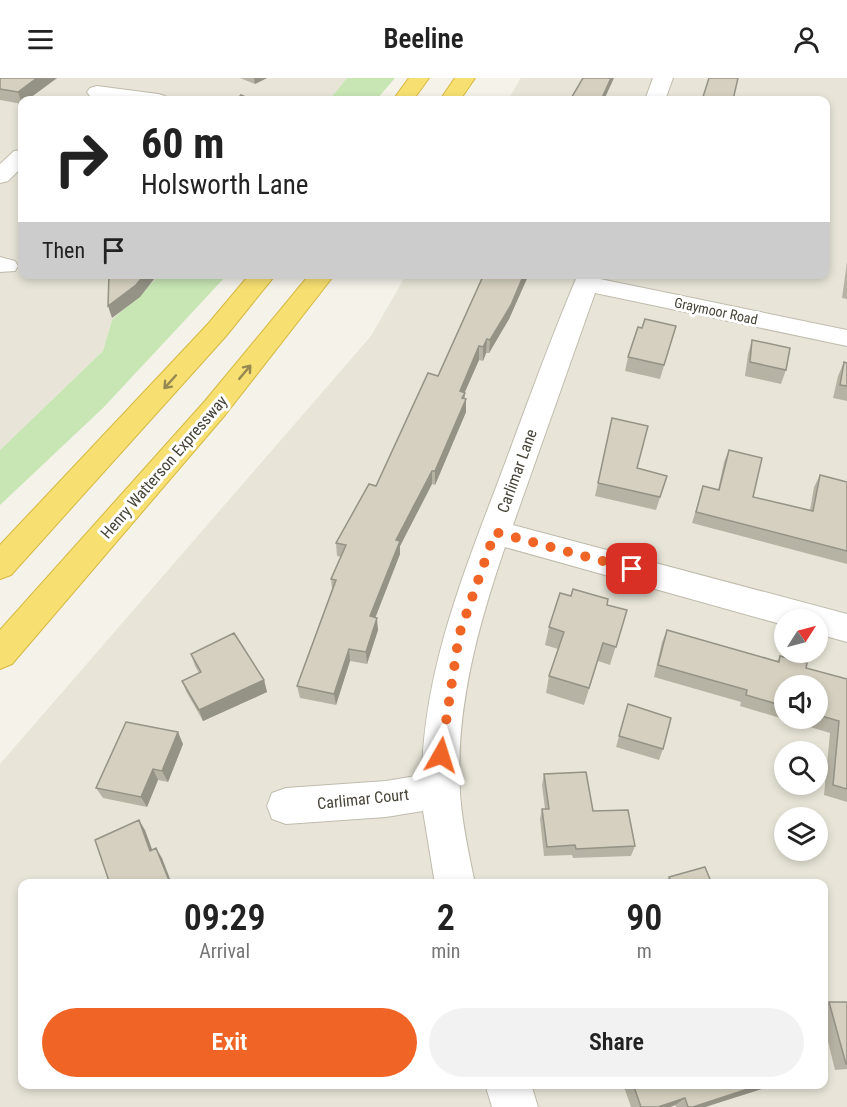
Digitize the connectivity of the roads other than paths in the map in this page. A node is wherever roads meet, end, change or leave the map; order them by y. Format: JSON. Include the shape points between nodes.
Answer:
{"nodes":[{"id":1,"x":418,"y":78,"type":"edge"},
{"id":2,"x":465,"y":78,"type":"edge"},
{"id":3,"x":663,"y":78,"type":"edge"},
{"id":4,"x":98,"y":90,"type":"edge"},
{"id":5,"x":134,"y":96,"type":"edge"},
{"id":6,"x":406,"y":96,"type":"edge"},
{"id":7,"x":453,"y":96,"type":"edge"},
{"id":8,"x":656,"y":96,"type":"edge"},
{"id":9,"x":0,"y":143,"type":"edge"},
{"id":10,"x":18,"y":147,"type":"edge"},
{"id":11,"x":18,"y":160,"type":"edge"},
{"id":12,"x":0,"y":176,"type":"edge"},
{"id":13,"x":260,"y":279,"type":"edge"},
{"id":14,"x":319,"y":279,"type":"edge"},
{"id":15,"x":588,"y":279,"type":"edge"},
{"id":16,"x":847,"y":338,"type":"edge"},
{"id":17,"x":92,"y":467,"type":"junction"},
{"id":18,"x":495,"y":532,"type":"junction"},
{"id":19,"x":0,"y":546,"type":"edge"},
{"id":20,"x":0,"y":566,"type":"edge"},
{"id":21,"x":63,"y":584,"type":"junction"},
{"id":22,"x":776,"y":609,"type":"edge"},
{"id":23,"x":828,"y":623,"type":"edge"},
{"id":24,"x":847,"y":628,"type":"edge"},
{"id":25,"x":0,"y":654,"type":"edge"},
{"id":26,"x":0,"y":666,"type":"edge"},
{"id":27,"x":441,"y":790,"type":"junction"},
{"id":28,"x":286,"y":806,"type":"dead end"},
{"id":29,"x":454,"y":879,"type":"edge"},
{"id":30,"x":510,"y":1089,"type":"edge"},
{"id":31,"x":515,"y":1107,"type":"edge"}],
"edges":[{"from":1,"to":6,"type":"highway"},
{"from":2,"to":7,"type":"highway"},
{"from":3,"to":8,"type":"street"},
{"from":4,"to":5,"type":"street"},
{"from":9,"to":10,"type":"street"},
{"from":11,"to":12,"type":"street"},
{"from":13,"to":17,"type":"highway","one_way":true},
{"from":21,"to":14,"type":"highway","name":"Henry Watterson Expressway","one_way":true,"via":[[215,408]]},
{"from":15,"to":16,"type":"street","name":"Graymoor Road"},
{"from":15,"to":18,"type":"street","name":"Carlimar Lane"},
{"from":17,"to":19,"type":"highway"},
{"from":17,"to":20,"type":"highway"},
{"from":18,"to":22,"type":"street"},
{"from":18,"to":27,"type":"street","name":"Carlimar Lane","via":[[459,635],[446,707]]},
{"from":21,"to":25,"type":"highway","name":"Henry Watterson Expressway"},
{"from":21,"to":26,"type":"highway"},
{"from":23,"to":24,"type":"street"},
{"from":27,"to":28,"type":"street","name":"Carlimar Court","via":[[386,799]]},
{"from":27,"to":29,"type":"street","name":"Carlimar Lane"},
{"from":30,"to":31,"type":"street"}]}
